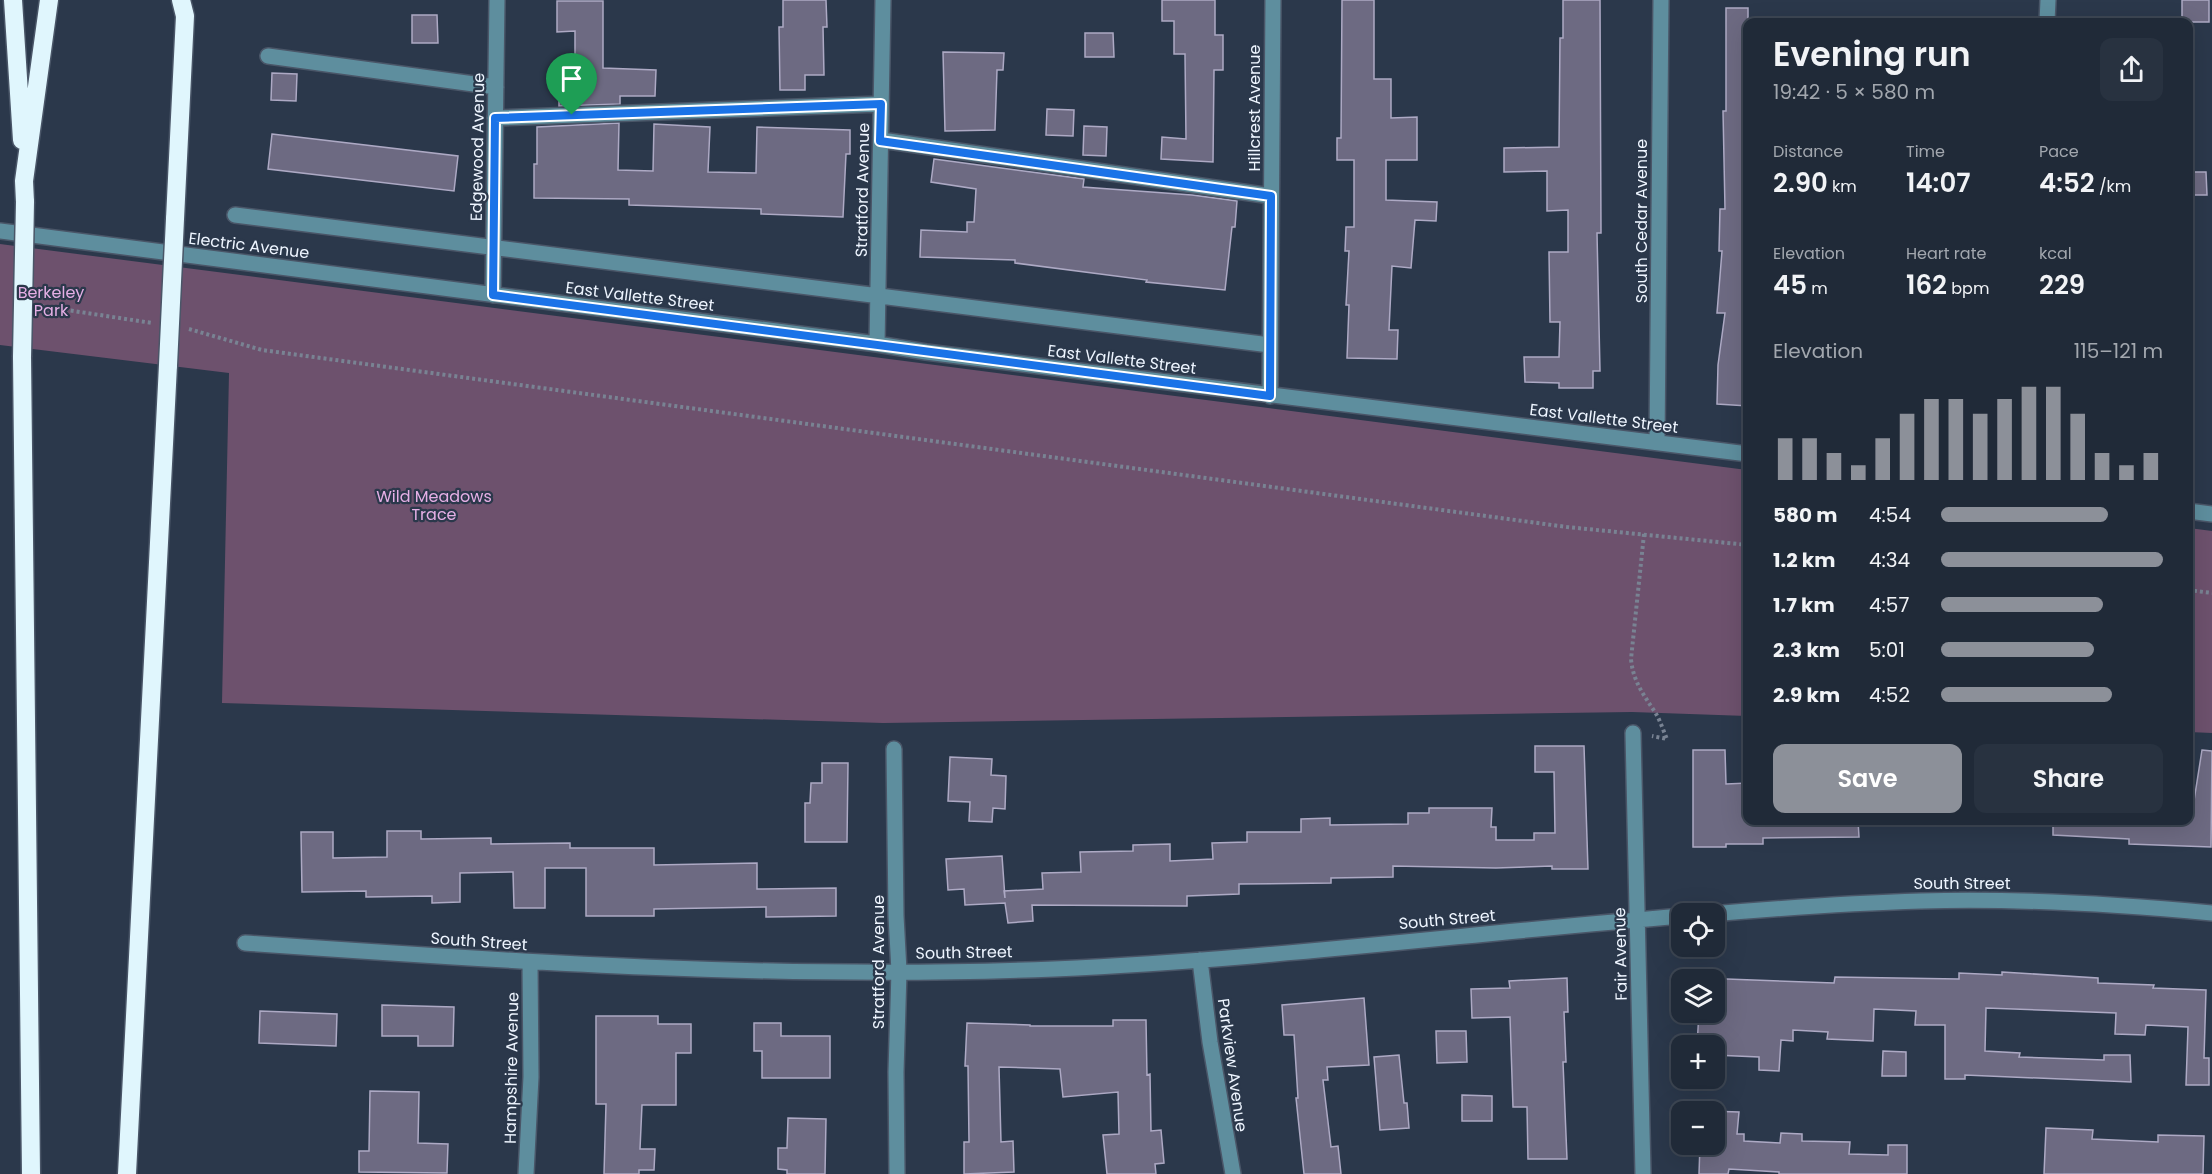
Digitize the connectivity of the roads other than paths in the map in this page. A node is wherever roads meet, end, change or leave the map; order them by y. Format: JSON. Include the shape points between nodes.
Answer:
{"nodes":[{"id":1,"x":13,"y":0,"type":"edge"},
{"id":2,"x":50,"y":0,"type":"edge"},
{"id":3,"x":497,"y":0,"type":"edge"},
{"id":4,"x":883,"y":0,"type":"edge"},
{"id":5,"x":1273,"y":0,"type":"edge"},
{"id":6,"x":1661,"y":0,"type":"edge"},
{"id":7,"x":2048,"y":0,"type":"edge"},
{"id":8,"x":185,"y":5,"type":"edge"},
{"id":9,"x":2047,"y":18,"type":"edge"},
{"id":10,"x":268,"y":56,"type":"dead end"},
{"id":11,"x":496,"y":87,"type":"junction"},
{"id":12,"x":881,"y":104,"type":"junction"},
{"id":13,"x":495,"y":118,"type":"junction"},
{"id":14,"x":880,"y":141,"type":"junction"},
{"id":15,"x":24,"y":181,"type":"junction"},
{"id":16,"x":1271,"y":196,"type":"junction"},
{"id":17,"x":236,"y":215,"type":"dead end"},
{"id":18,"x":0,"y":231,"type":"edge"},
{"id":19,"x":494,"y":248,"type":"junction"},
{"id":20,"x":493,"y":295,"type":"junction"},
{"id":21,"x":878,"y":296,"type":"junction"},
{"id":22,"x":877,"y":344,"type":"junction"},
{"id":23,"x":1270,"y":345,"type":"junction"},
{"id":24,"x":1270,"y":396,"type":"junction"},
{"id":25,"x":1657,"y":442,"type":"junction"},
{"id":26,"x":1743,"y":453,"type":"edge"},
{"id":27,"x":2193,"y":512,"type":"edge"},
{"id":28,"x":2212,"y":514,"type":"edge"},
{"id":29,"x":1633,"y":733,"type":"road end"},
{"id":30,"x":894,"y":749,"type":"dead end"},
{"id":31,"x":1725,"y":913,"type":"edge"},
{"id":32,"x":2212,"y":913,"type":"edge"},
{"id":33,"x":1671,"y":917,"type":"edge"},
{"id":34,"x":1637,"y":920,"type":"junction"},
{"id":35,"x":245,"y":943,"type":"dead end"},
{"id":36,"x":1200,"y":960,"type":"junction"},
{"id":37,"x":530,"y":963,"type":"junction"},
{"id":38,"x":899,"y":971,"type":"junction"},
{"id":39,"x":30,"y":1137,"type":"junction"},
{"id":40,"x":22,"y":1174,"type":"edge"},
{"id":41,"x":31,"y":1174,"type":"edge"},
{"id":42,"x":127,"y":1174,"type":"edge"},
{"id":43,"x":526,"y":1174,"type":"edge"},
{"id":44,"x":897,"y":1174,"type":"edge"},
{"id":45,"x":1233,"y":1174,"type":"edge"},
{"id":46,"x":1643,"y":1174,"type":"edge"}],
"edges":[{"from":1,"to":15,"type":"highway"},
{"from":2,"to":15,"type":"highway"},
{"from":3,"to":11,"type":"street","name":"Edgewood Avenue"},
{"from":4,"to":12,"type":"street","name":"Stratford Avenue"},
{"from":5,"to":16,"type":"street","name":"Hillcrest Avenue"},
{"from":6,"to":25,"type":"street","name":"South Cedar Avenue"},
{"from":7,"to":9,"type":"street"},
{"from":8,"to":42,"type":"highway","bridge":true},
{"from":10,"to":11,"type":"street"},
{"from":11,"to":13,"type":"street","name":"Edgewood Avenue"},
{"from":12,"to":13,"type":"street"},
{"from":12,"to":14,"type":"street","name":"Stratford Avenue"},
{"from":13,"to":19,"type":"street","name":"Edgewood Avenue"},
{"from":14,"to":16,"type":"street"},
{"from":14,"to":21,"type":"street","name":"Stratford Avenue"},
{"from":15,"to":39,"type":"highway","bridge":true,"via":[[22,357]]},
{"from":16,"to":23,"type":"street","name":"Hillcrest Avenue"},
{"from":17,"to":19,"type":"street","name":"East Vallette Street"},
{"from":18,"to":20,"type":"street","name":"Electric Avenue"},
{"from":19,"to":20,"type":"street","name":"Edgewood Avenue"},
{"from":19,"to":21,"type":"street","name":"East Vallette Street"},
{"from":20,"to":22,"type":"street","name":"East Vallette Street"},
{"from":21,"to":22,"type":"street","name":"Stratford Avenue"},
{"from":21,"to":23,"type":"street","name":"East Vallette Street"},
{"from":22,"to":24,"type":"street","name":"East Vallette Street"},
{"from":23,"to":24,"type":"street","name":"Hillcrest Avenue"},
{"from":24,"to":25,"type":"street","name":"East Vallette Street"},
{"from":25,"to":26,"type":"street","name":"East Vallette Street"},
{"from":27,"to":28,"type":"street"},
{"from":29,"to":34,"type":"street","name":"Fair Avenue"},
{"from":30,"to":38,"type":"street","name":"Stratford Avenue"},
{"from":31,"to":32,"type":"street","name":"South Street","via":[[1923,901],[2044,902]]},
{"from":33,"to":34,"type":"street","name":"South Street"},
{"from":34,"to":36,"type":"street","name":"South Street"},
{"from":34,"to":46,"type":"street","name":"Fair Avenue"},
{"from":35,"to":37,"type":"street","name":"South Street"},
{"from":36,"to":38,"type":"street","name":"South Street","via":[[1053,969]]},
{"from":36,"to":45,"type":"street","name":"Parkview Avenue"},
{"from":37,"to":38,"type":"street","name":"South Street"},
{"from":37,"to":43,"type":"street","name":"Hampshire Avenue","via":[[531,1077]]},
{"from":38,"to":44,"type":"street","name":"Stratford Avenue"},
{"from":39,"to":40,"type":"highway"},
{"from":39,"to":41,"type":"highway"}]}
